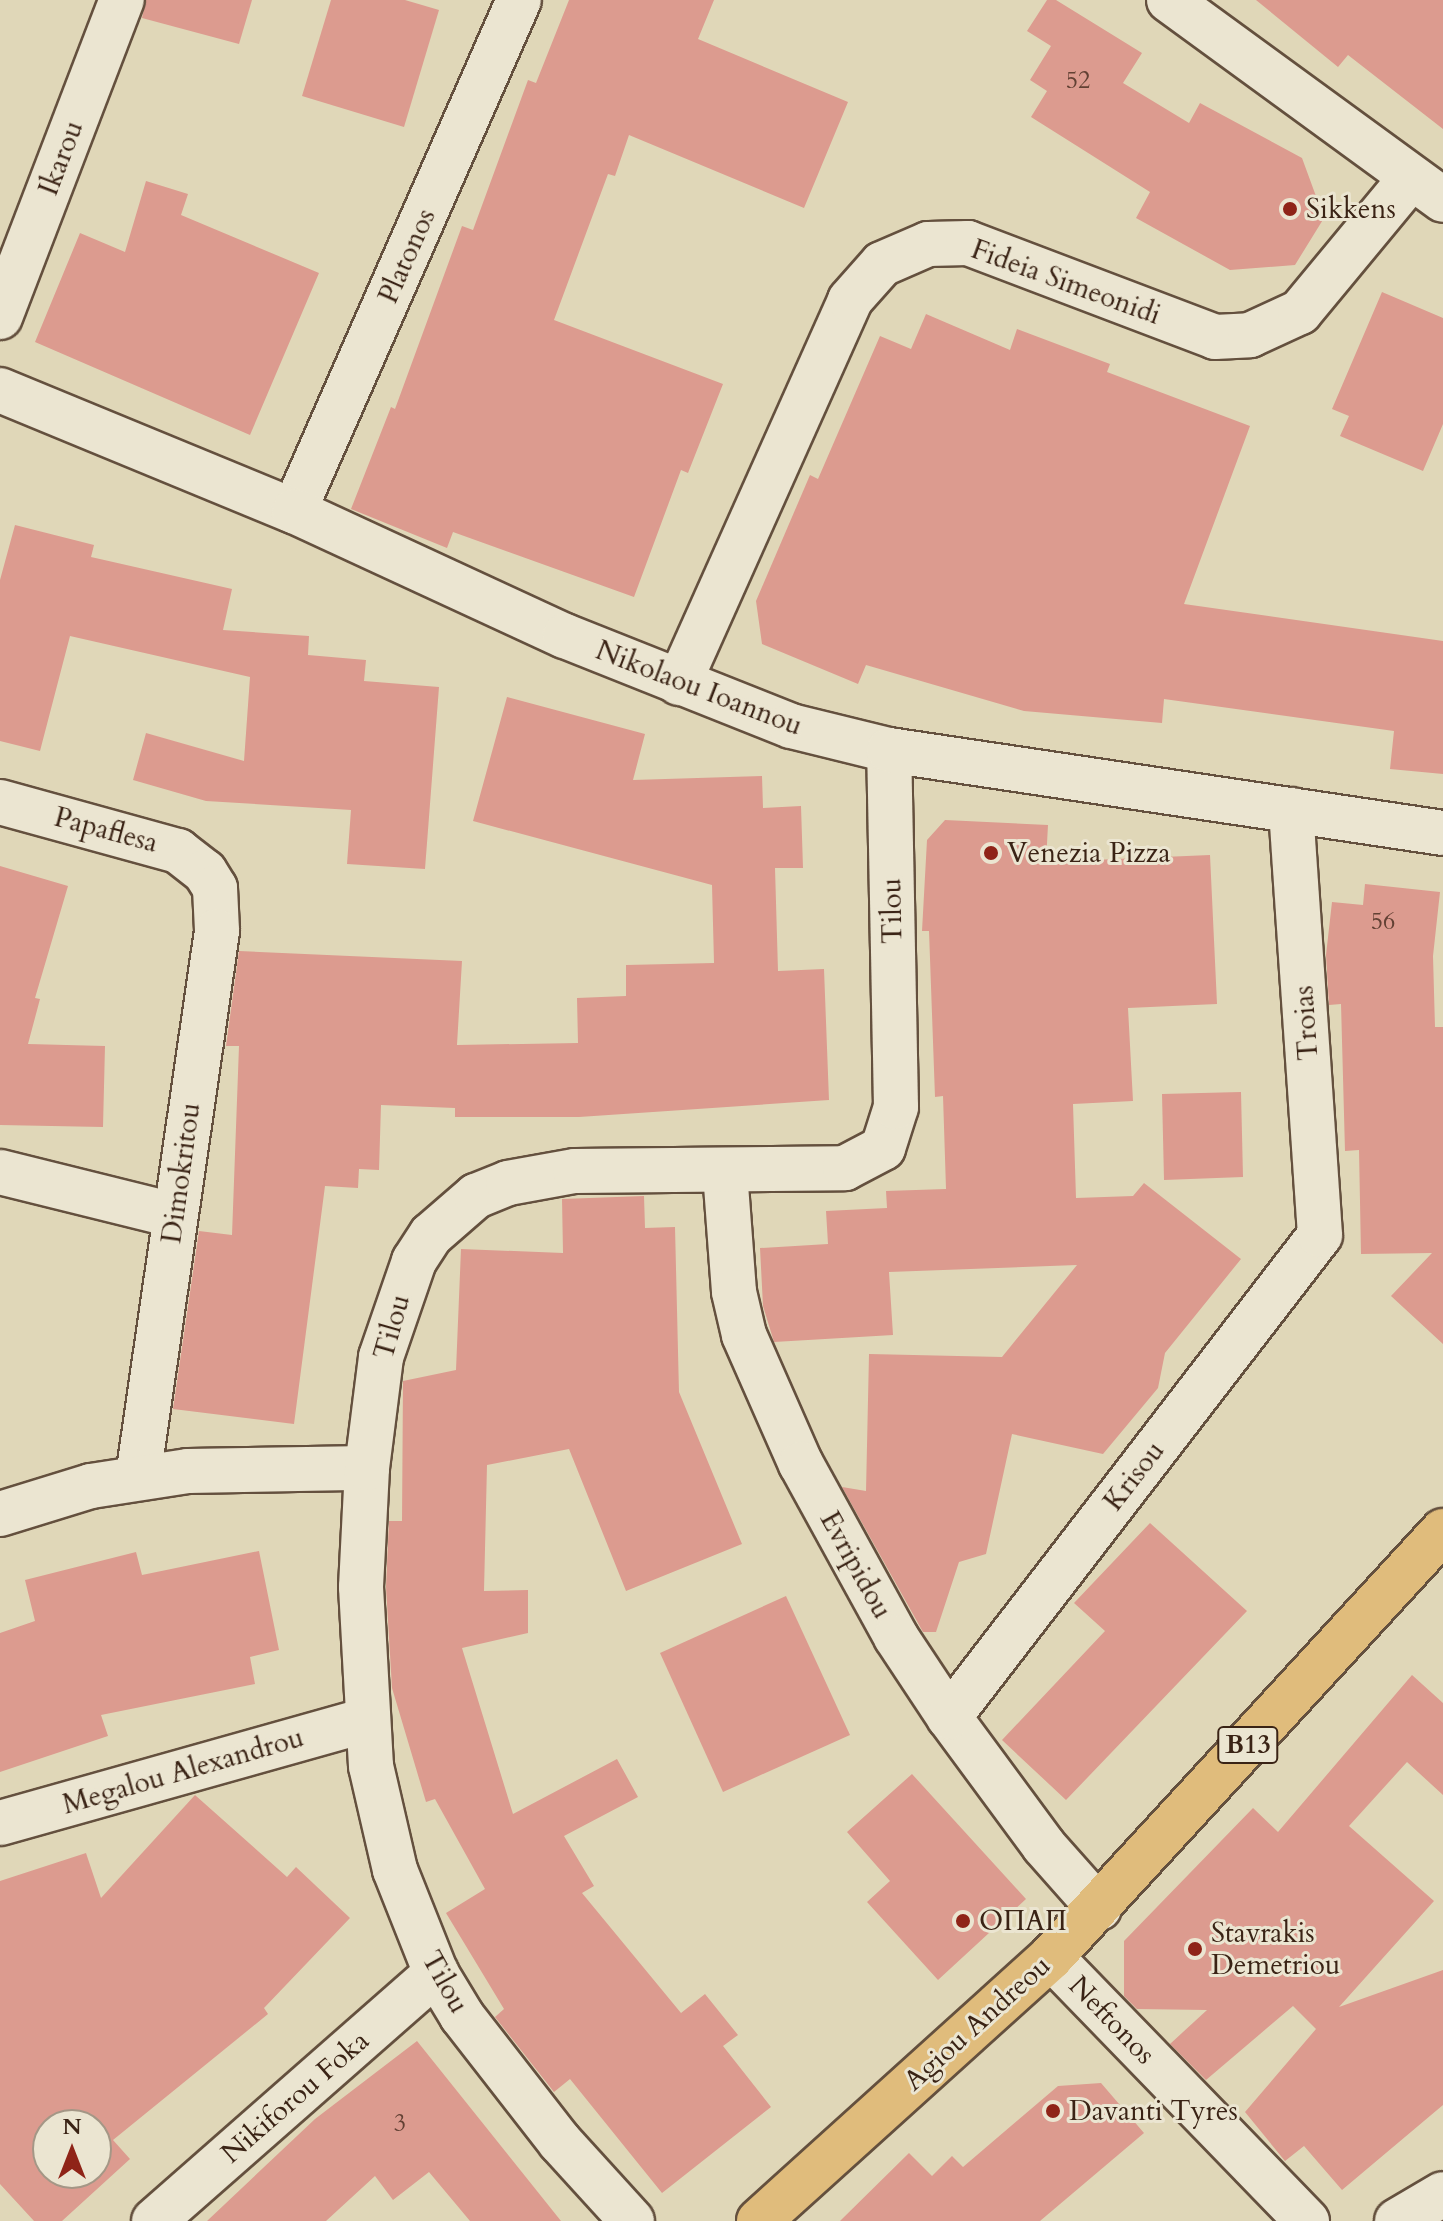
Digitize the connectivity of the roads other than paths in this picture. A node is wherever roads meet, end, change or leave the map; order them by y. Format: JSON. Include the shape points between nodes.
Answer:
{"nodes":[{"id":1,"x":122,"y":0,"type":"edge"},
{"id":2,"x":519,"y":0,"type":"edge"},
{"id":3,"x":1169,"y":0,"type":"edge"},
{"id":4,"x":1427,"y":189,"type":"edge"},
{"id":5,"x":0,"y":317,"type":"edge"},
{"id":6,"x":0,"y":390,"type":"edge"},
{"id":7,"x":294,"y":511,"type":"junction"},
{"id":8,"x":679,"y":683,"type":"junction"},
{"id":9,"x":889,"y":750,"type":"junction"},
{"id":10,"x":0,"y":802,"type":"edge"},
{"id":11,"x":1291,"y":810,"type":"junction"},
{"id":12,"x":1443,"y":833,"type":"edge"},
{"id":13,"x":205,"y":872,"type":"joint"},
{"id":14,"x":0,"y":1172,"type":"edge"},
{"id":15,"x":725,"y":1172,"type":"junction"},
{"id":16,"x":174,"y":1215,"type":"junction"},
{"id":17,"x":1320,"y":1235,"type":"joint"},
{"id":18,"x":367,"y":1468,"type":"junction"},
{"id":19,"x":138,"y":1477,"type":"junction"},
{"id":20,"x":0,"y":1514,"type":"edge"},
{"id":21,"x":1443,"y":1531,"type":"edge"},
{"id":22,"x":949,"y":1717,"type":"junction"},
{"id":23,"x":366,"y":1720,"type":"junction"},
{"id":24,"x":0,"y":1823,"type":"edge"},
{"id":25,"x":1099,"y":1908,"type":"junction"},
{"id":26,"x":1051,"y":1957,"type":"junction"},
{"id":27,"x":436,"y":1973,"type":"junction"},
{"id":28,"x":1443,"y":2194,"type":"edge"},
{"id":29,"x":154,"y":2221,"type":"edge"},
{"id":30,"x":632,"y":2221,"type":"edge"},
{"id":31,"x":759,"y":2221,"type":"edge"},
{"id":32,"x":1307,"y":2221,"type":"edge"},
{"id":33,"x":1397,"y":2221,"type":"edge"}],
"edges":[{"from":1,"to":5,"type":"street","name":"Ikarou"},
{"from":2,"to":7,"type":"street","name":"Platonos"},
{"from":3,"to":4,"type":"street"},
{"from":4,"to":8,"type":"street","name":"Fideia Simeonidi","via":[[1300,312],[1250,335],[1215,337],[968,243],[928,244],[882,264],[850,300]]},
{"from":6,"to":7,"type":"street","name":"Nikolaou Ioannou"},
{"from":7,"to":8,"type":"street","name":"Nikolaou Ioannou"},
{"from":8,"to":9,"type":"street","name":"Nikolaou Ioannou","via":[[791,726]]},
{"from":9,"to":11,"type":"street","name":"Nikolaou Ioannou"},
{"from":9,"to":15,"type":"street","name":"Tilou","via":[[896,1107],[892,1129],[883,1148],[845,1168]]},
{"from":10,"to":13,"type":"street","name":"Papaflesa","via":[[162,845]]},
{"from":11,"to":12,"type":"street","name":"Nikolaou Ioannou"},
{"from":11,"to":17,"type":"street","name":"Troias"},
{"from":13,"to":16,"type":"street","name":"Dimokritou","via":[[215,888],[217,931]]},
{"from":14,"to":16,"type":"street"},
{"from":15,"to":18,"type":"street","name":"Tilou","via":[[575,1171],[538,1176],[476,1196],[452,1214],[414,1261],[396,1306],[381,1357]]},
{"from":15,"to":22,"type":"street","name":"Evripidou","via":[[734,1292],[760,1375],[801,1464],[896,1637]]},
{"from":16,"to":19,"type":"street","name":"Dimokritou"},
{"from":17,"to":22,"type":"street","name":"Krisou"},
{"from":18,"to":19,"type":"street","via":[[248,1468]]},
{"from":18,"to":23,"type":"street","name":"Tilou","via":[[361,1587]]},
{"from":19,"to":20,"type":"street"},
{"from":21,"to":25,"type":"main road","name":"Agiou Andreou","number":"B13"},
{"from":22,"to":25,"type":"street","name":"Evripidou","via":[[1034,1833]]},
{"from":23,"to":24,"type":"street","name":"Megalou Alexandrou"},
{"from":23,"to":27,"type":"street","name":"Tilou","via":[[395,1870]]},
{"from":25,"to":26,"type":"main road","name":"Agiou Andreou","number":"B13"},
{"from":26,"to":31,"type":"main road","name":"Agiou Andreou","number":"B13"},
{"from":26,"to":32,"type":"street","name":"Neftonos"},
{"from":27,"to":29,"type":"street","name":"Nikiforou Foka"},
{"from":27,"to":30,"type":"street","name":"Tilou","via":[[508,2078]]},
{"from":28,"to":33,"type":"street"}]}
